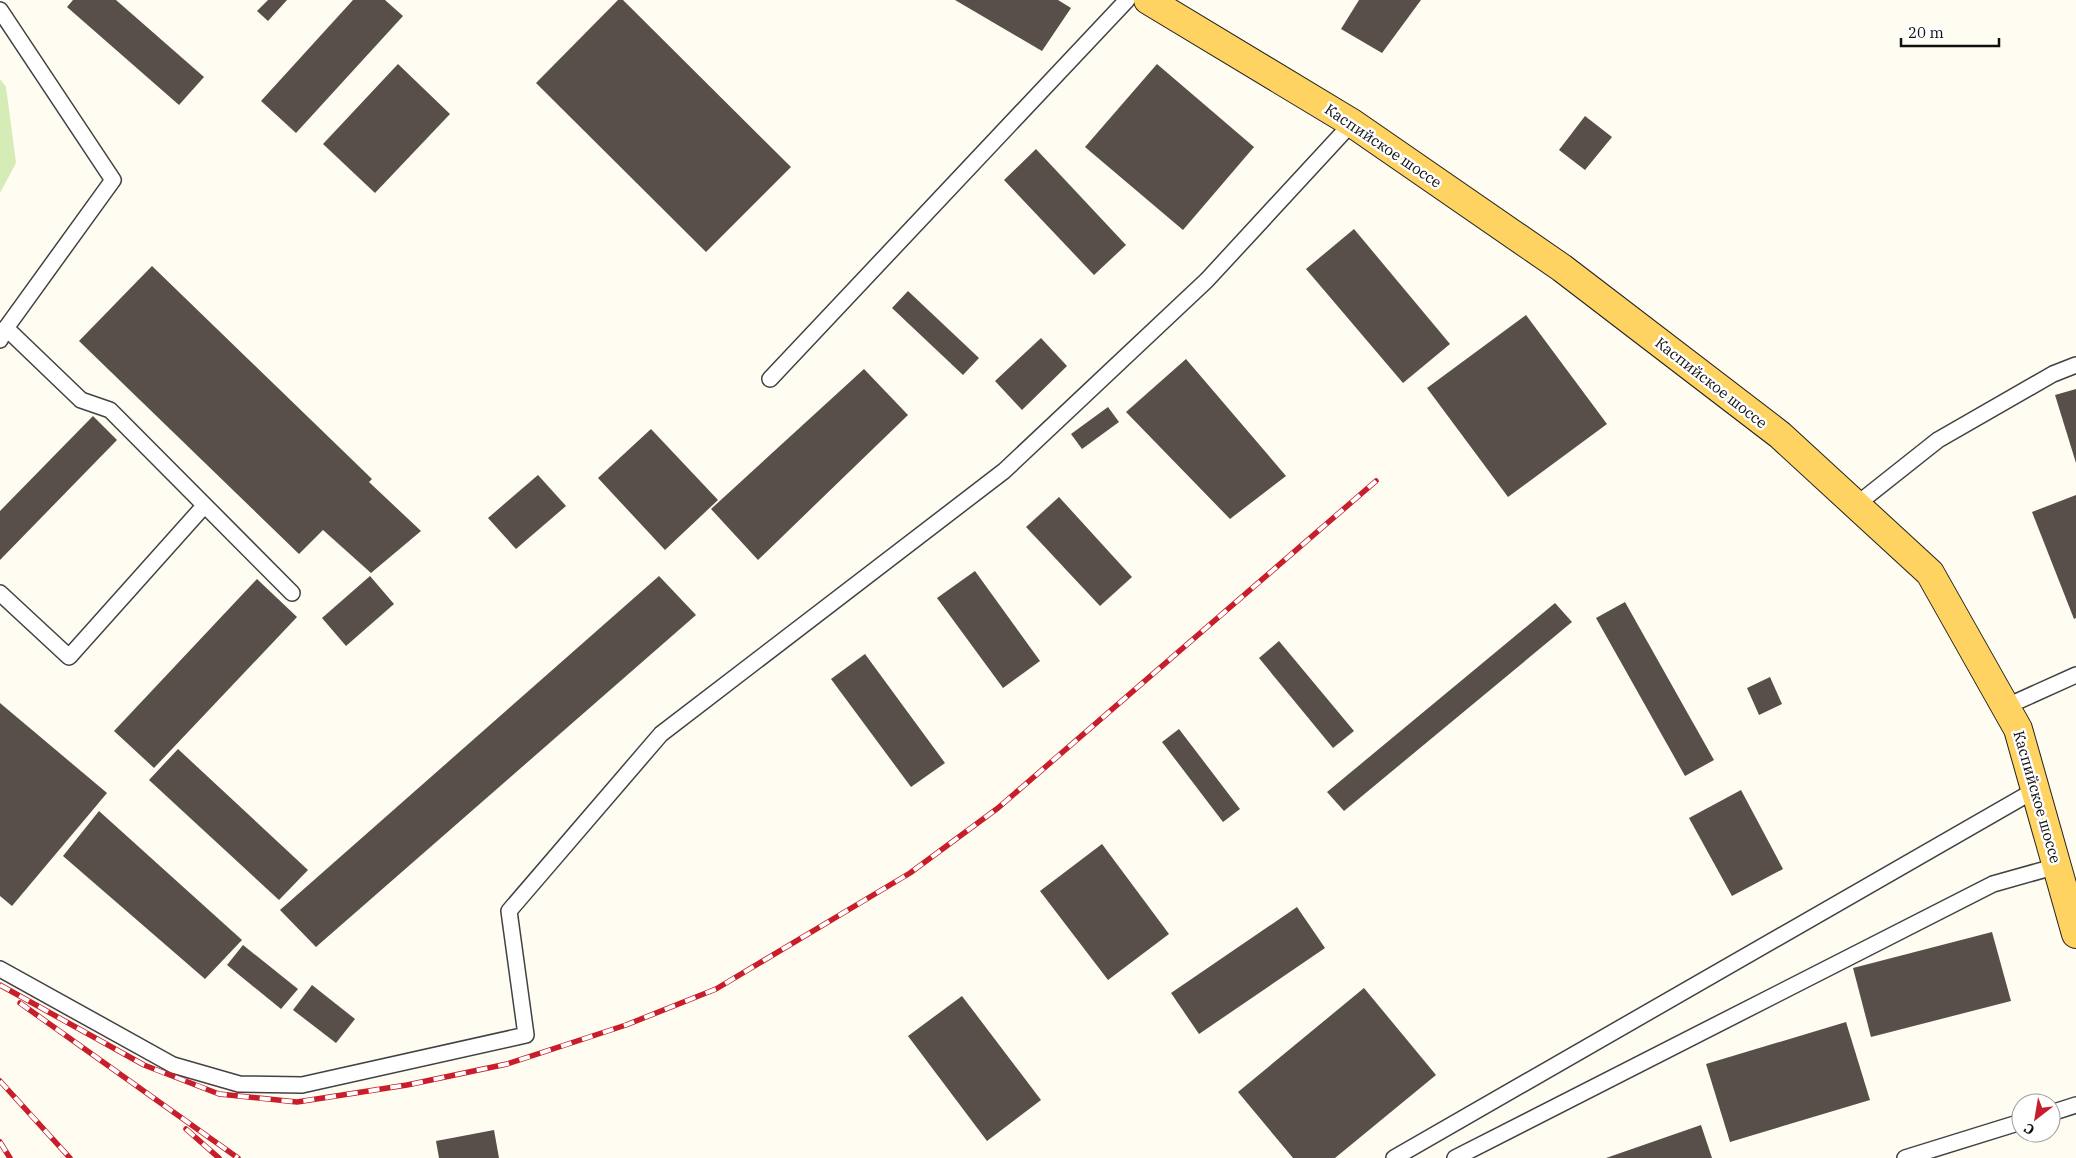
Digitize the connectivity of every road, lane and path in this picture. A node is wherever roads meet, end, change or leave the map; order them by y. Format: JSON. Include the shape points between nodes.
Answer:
{"nodes":[{"id":1,"x":1127,"y":0,"type":"edge"},
{"id":2,"x":1148,"y":0,"type":"edge"},
{"id":3,"x":0,"y":10,"type":"edge"},
{"id":4,"x":1352,"y":123,"type":"junction"},
{"id":5,"x":3,"y":334,"type":"edge"},
{"id":6,"x":2076,"y":365,"type":"edge"},
{"id":7,"x":770,"y":379,"type":"dead end"},
{"id":8,"x":1856,"y":505,"type":"junction"},
{"id":9,"x":204,"y":506,"type":"junction"},
{"id":10,"x":0,"y":593,"type":"edge"},
{"id":11,"x":292,"y":593,"type":"dead end"},
{"id":12,"x":2076,"y":675,"type":"edge"},
{"id":13,"x":2006,"y":706,"type":"junction"},
{"id":14,"x":2035,"y":790,"type":"junction"},
{"id":15,"x":2057,"y":866,"type":"junction"},
{"id":16,"x":2076,"y":934,"type":"edge"},
{"id":17,"x":0,"y":969,"type":"edge"},
{"id":18,"x":2076,"y":1105,"type":"edge"},
{"id":19,"x":2061,"y":1110,"type":"edge"},
{"id":20,"x":2011,"y":1125,"type":"edge"},
{"id":21,"x":1394,"y":1158,"type":"edge"},
{"id":22,"x":1456,"y":1158,"type":"edge"},
{"id":23,"x":1905,"y":1158,"type":"edge"}],
"edges":[{"from":1,"to":7,"type":"lane"},
{"from":2,"to":4,"type":"main road","name":"Каспийское шоссе"},
{"from":3,"to":5,"type":"lane","via":[[113,180]]},
{"from":4,"to":8,"type":"main road","name":"Каспийское шоссе","via":[[1570,274],[1780,435]]},
{"from":4,"to":17,"type":"lane","via":[[1207,280],[1004,471],[661,734],[509,911],[526,1035],[302,1085],[239,1084],[173,1065]]},
{"from":5,"to":9,"type":"lane","via":[[81,400],[110,410]]},
{"from":6,"to":8,"type":"lane","via":[[2053,374],[1938,440]]},
{"from":8,"to":13,"type":"main road","name":"Каспийское шоссе","via":[[1930,573]]},
{"from":9,"to":10,"type":"lane","via":[[70,657]]},
{"from":9,"to":11,"type":"lane"},
{"from":12,"to":13,"type":"lane"},
{"from":13,"to":14,"type":"main road","name":"Каспийское шоссе","via":[[2018,729]]},
{"from":14,"to":15,"type":"main road","name":"Каспийское шоссе"},
{"from":14,"to":21,"type":"lane"},
{"from":15,"to":16,"type":"main road","name":"Каспийское шоссе"},
{"from":15,"to":22,"type":"lane","via":[[1993,884]]},
{"from":18,"to":19,"type":"lane"},
{"from":20,"to":23,"type":"lane"}]}
